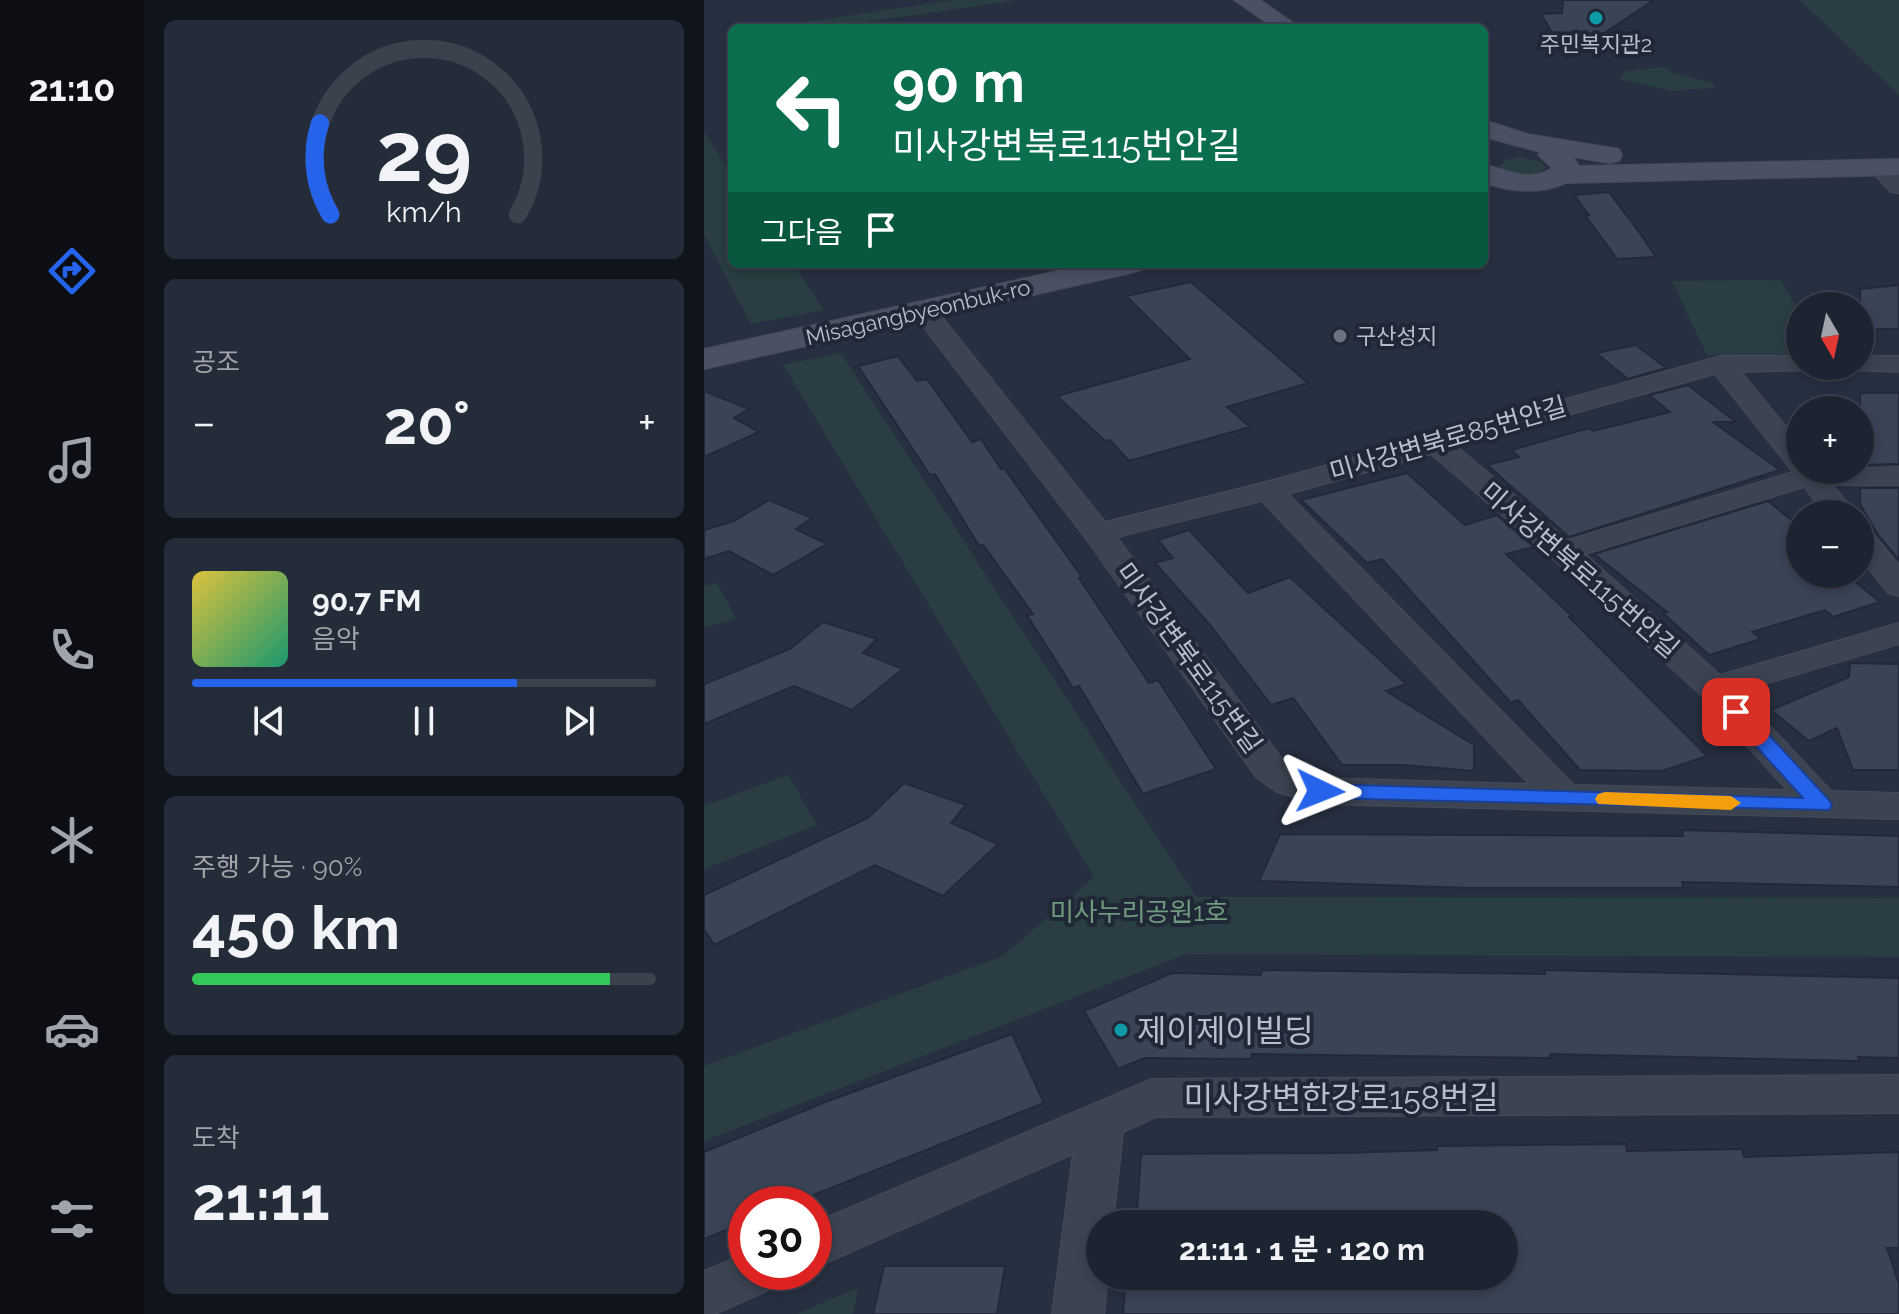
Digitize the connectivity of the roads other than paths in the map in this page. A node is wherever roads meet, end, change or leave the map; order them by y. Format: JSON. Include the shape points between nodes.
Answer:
{"nodes":[{"id":1,"x":1245,"y":0,"type":"edge"},
{"id":2,"x":1284,"y":24,"type":"edge"},
{"id":3,"x":1488,"y":129,"type":"edge"},
{"id":4,"x":1488,"y":139,"type":"edge"},
{"id":5,"x":1522,"y":150,"type":"junction"},
{"id":6,"x":1488,"y":156,"type":"edge"},
{"id":7,"x":1560,"y":167,"type":"junction"},
{"id":8,"x":1815,"y":167,"type":"junction"},
{"id":9,"x":1888,"y":167,"type":"edge"},
{"id":10,"x":1488,"y":174,"type":"edge"},
{"id":11,"x":1528,"y":183,"type":"junction"},
{"id":12,"x":1899,"y":187,"type":"edge"},
{"id":13,"x":1488,"y":189,"type":"edge"},
{"id":14,"x":1114,"y":268,"type":"edge"},
{"id":15,"x":925,"y":312,"type":"junction"},
{"id":16,"x":704,"y":359,"type":"edge"},
{"id":17,"x":1721,"y":364,"type":"junction"},
{"id":18,"x":1786,"y":364,"type":"edge"},
{"id":19,"x":1874,"y":364,"type":"edge"},
{"id":20,"x":1899,"y":364,"type":"edge"},
{"id":21,"x":1434,"y":442,"type":"junction"},
{"id":22,"x":1786,"y":446,"type":"edge"},
{"id":23,"x":1874,"y":474,"type":"edge"},
{"id":24,"x":1786,"y":476,"type":"edge"},
{"id":25,"x":1899,"y":476,"type":"edge"},
{"id":26,"x":1816,"y":484,"type":"edge"},
{"id":27,"x":1268,"y":490,"type":"junction"},
{"id":28,"x":1830,"y":500,"type":"edge"},
{"id":29,"x":1098,"y":533,"type":"junction"},
{"id":30,"x":1563,"y":551,"type":"junction"},
{"id":31,"x":1874,"y":555,"type":"edge"},
{"id":32,"x":1899,"y":586,"type":"edge"},
{"id":33,"x":1899,"y":633,"type":"edge"},
{"id":34,"x":1714,"y":688,"type":"junction"},
{"id":35,"x":1565,"y":798,"type":"junction"},
{"id":36,"x":1822,"y":805,"type":"junction"},
{"id":37,"x":1899,"y":806,"type":"edge"},
{"id":38,"x":1899,"y":1094,"type":"edge"},
{"id":39,"x":1101,"y":1120,"type":"junction"},
{"id":40,"x":832,"y":1238,"type":"edge"},
{"id":41,"x":728,"y":1284,"type":"edge"},
{"id":42,"x":704,"y":1295,"type":"edge"},
{"id":43,"x":1078,"y":1314,"type":"edge"}],
"edges":[{"from":1,"to":2,"type":"main road"},
{"from":3,"to":8,"type":"main road","via":[[1550,147],[1638,159]]},
{"from":4,"to":5,"type":"main road"},
{"from":5,"to":6,"type":"main road"},
{"from":5,"to":7,"type":"main road"},
{"from":7,"to":8,"type":"main road"},
{"from":7,"to":11,"type":"main road"},
{"from":8,"to":9,"type":"main road"},
{"from":9,"to":12,"type":"street"},
{"from":10,"to":11,"type":"main road"},
{"from":11,"to":13,"type":"main road"},
{"from":14,"to":15,"type":"main road","name":"Misagangbyeonbuk-ro"},
{"from":15,"to":16,"type":"main road","name":"Misagangbyeonbuk-ro"},
{"from":15,"to":29,"type":"street","name":"미사강변북로115번길"},
{"from":17,"to":18,"type":"street","name":"미사강변북로85번안길"},
{"from":17,"to":21,"type":"street","name":"미사강변북로85번안길"},
{"from":17,"to":22,"type":"street"},
{"from":19,"to":20,"type":"street"},
{"from":21,"to":27,"type":"street","name":"미사강변북로85번안길"},
{"from":21,"to":30,"type":"street","name":"미사강변북로115번안길"},
{"from":23,"to":25,"type":"street"},
{"from":24,"to":30,"type":"street"},
{"from":26,"to":28,"type":"street"},
{"from":27,"to":29,"type":"street","name":"미사강변북로85번안길"},
{"from":27,"to":35,"type":"street"},
{"from":29,"to":35,"type":"street","name":"미사강변북로115번길","via":[[1269,768],[1290,783],[1320,791]]},
{"from":30,"to":34,"type":"street","name":"미사강변북로115번안길"},
{"from":31,"to":32,"type":"street"},
{"from":33,"to":34,"type":"street"},
{"from":34,"to":36,"type":"street","name":"미사강변북로115번안길"},
{"from":35,"to":36,"type":"street","name":"미사강변북로115번길"},
{"from":36,"to":37,"type":"street","name":"미사강변북로115번길"},
{"from":38,"to":39,"type":"street","name":"미사강변한강로158번길","via":[[1152,1098]]},
{"from":39,"to":40,"type":"street","name":"미사강변한강로158번길"},
{"from":39,"to":43,"type":"street"},
{"from":41,"to":42,"type":"street"}]}
